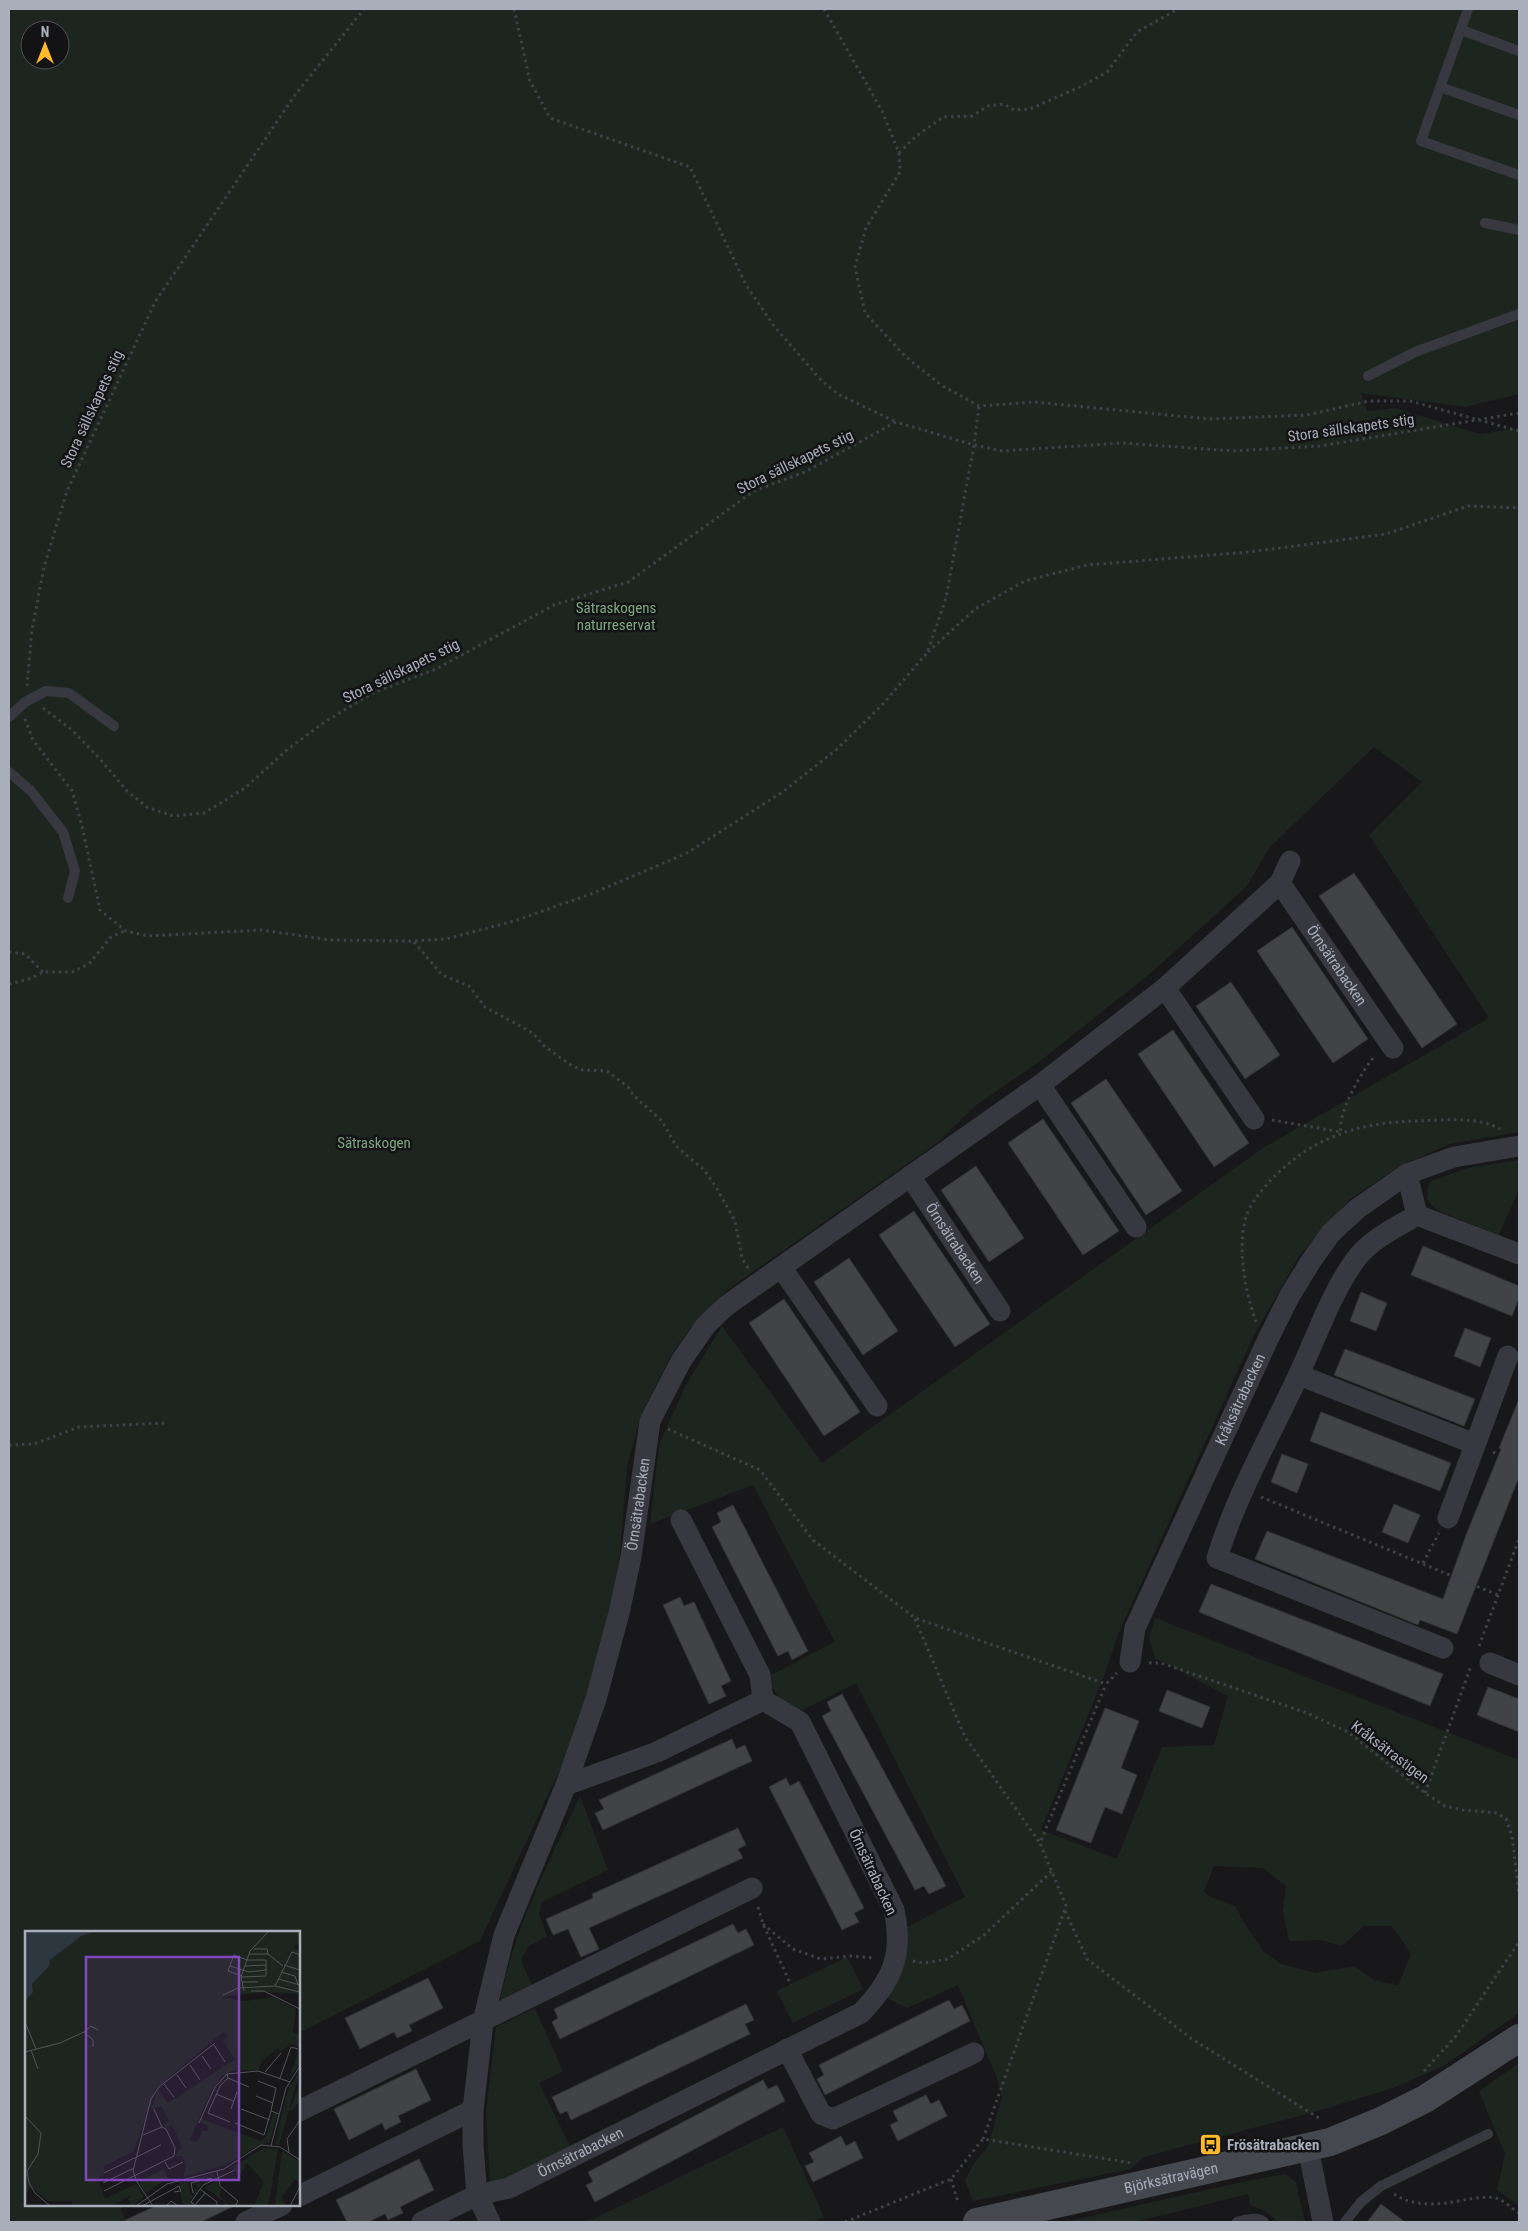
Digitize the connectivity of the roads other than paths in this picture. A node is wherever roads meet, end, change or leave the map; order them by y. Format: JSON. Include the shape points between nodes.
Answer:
{"nodes":[{"id":1,"x":1468,"y":9,"type":"edge"},
{"id":2,"x":1461,"y":30,"type":"junction"},
{"id":3,"x":1519,"y":51,"type":"edge"},
{"id":4,"x":1440,"y":87,"type":"junction"},
{"id":5,"x":1519,"y":115,"type":"edge"},
{"id":6,"x":1519,"y":175,"type":"edge"},
{"id":7,"x":1485,"y":223,"type":"dead end"},
{"id":8,"x":1519,"y":230,"type":"edge"},
{"id":9,"x":1519,"y":314,"type":"edge"},
{"id":10,"x":1368,"y":376,"type":"dead end"},
{"id":11,"x":9,"y":717,"type":"edge"},
{"id":12,"x":114,"y":726,"type":"dead end"},
{"id":13,"x":9,"y":772,"type":"edge"},
{"id":14,"x":1290,"y":861,"type":"dead end"},
{"id":15,"x":1280,"y":882,"type":"junction"},
{"id":16,"x":68,"y":898,"type":"dead end"},
{"id":17,"x":1165,"y":988,"type":"junction"},
{"id":18,"x":1393,"y":1048,"type":"road end"},
{"id":19,"x":1040,"y":1085,"type":"junction"},
{"id":20,"x":1254,"y":1119,"type":"road end"},
{"id":21,"x":1515,"y":1147,"type":"edge"},
{"id":22,"x":1407,"y":1174,"type":"junction"},
{"id":23,"x":910,"y":1176,"type":"junction"},
{"id":24,"x":1417,"y":1214,"type":"junction"},
{"id":25,"x":1136,"y":1227,"type":"dead end"},
{"id":26,"x":1519,"y":1254,"type":"edge"},
{"id":27,"x":781,"y":1267,"type":"junction"},
{"id":28,"x":1000,"y":1311,"type":"dead end"},
{"id":29,"x":1508,"y":1356,"type":"dead end"},
{"id":30,"x":1299,"y":1375,"type":"junction"},
{"id":31,"x":877,"y":1406,"type":"dead end"},
{"id":32,"x":1476,"y":1444,"type":"junction"},
{"id":33,"x":1448,"y":1518,"type":"road end"},
{"id":34,"x":681,"y":1520,"type":"dead end"},
{"id":35,"x":1443,"y":1648,"type":"dead end"},
{"id":36,"x":1130,"y":1662,"type":"road end"},
{"id":37,"x":1490,"y":1663,"type":"dead end"},
{"id":38,"x":1519,"y":1674,"type":"edge"},
{"id":39,"x":764,"y":1700,"type":"junction"},
{"id":40,"x":566,"y":1785,"type":"junction"},
{"id":41,"x":752,"y":1888,"type":"road end"},
{"id":42,"x":483,"y":2022,"type":"junction"},
{"id":43,"x":1519,"y":2038,"type":"edge"},
{"id":44,"x":787,"y":2049,"type":"junction"},
{"id":45,"x":974,"y":2053,"type":"dead end"},
{"id":46,"x":473,"y":2110,"type":"junction"},
{"id":47,"x":300,"y":2111,"type":"edge"},
{"id":48,"x":1488,"y":2134,"type":"dead end"},
{"id":49,"x":1312,"y":2136,"type":"junction"},
{"id":50,"x":478,"y":2195,"type":"junction"},
{"id":51,"x":300,"y":2196,"type":"edge"},
{"id":52,"x":280,"y":2206,"type":"edge"},
{"id":53,"x":246,"y":2222,"type":"edge"},
{"id":54,"x":422,"y":2222,"type":"edge"},
{"id":55,"x":490,"y":2222,"type":"edge"},
{"id":56,"x":977,"y":2222,"type":"edge"},
{"id":57,"x":1237,"y":2222,"type":"edge"},
{"id":58,"x":1264,"y":2222,"type":"edge"},
{"id":59,"x":1323,"y":2222,"type":"edge"},
{"id":60,"x":1345,"y":2222,"type":"edge"}],
"edges":[{"from":1,"to":2,"type":"lane"},
{"from":2,"to":3,"type":"lane"},
{"from":2,"to":4,"type":"lane"},
{"from":4,"to":5,"type":"lane"},
{"from":4,"to":6,"type":"lane","via":[[1421,141]]},
{"from":7,"to":8,"type":"lane"},
{"from":9,"to":10,"type":"lane","via":[[1415,352]]},
{"from":11,"to":12,"type":"lane","via":[[25,702],[46,691],[69,693]]},
{"from":13,"to":16,"type":"lane","via":[[31,791],[63,832],[75,870]]},
{"from":14,"to":15,"type":"street","name":"Örnsätrabacken"},
{"from":15,"to":17,"type":"street","name":"Örnsätrabacken"},
{"from":15,"to":18,"type":"street","name":"Örnsätrabacken"},
{"from":17,"to":19,"type":"street","name":"Örnsätrabacken"},
{"from":17,"to":20,"type":"street"},
{"from":19,"to":23,"type":"street","name":"Örnsätrabacken"},
{"from":19,"to":25,"type":"street"},
{"from":21,"to":22,"type":"street","name":"Kråksätrabacken","via":[[1454,1157]]},
{"from":22,"to":24,"type":"street"},
{"from":22,"to":36,"type":"street","name":"Kråksätrabacken","via":[[1357,1209],[1331,1233],[1289,1297],[1135,1628]]},
{"from":23,"to":27,"type":"street","name":"Örnsätrabacken"},
{"from":23,"to":28,"type":"street","name":"Örnsätrabacken"},
{"from":24,"to":26,"type":"street"},
{"from":24,"to":30,"type":"street","via":[[1374,1242],[1357,1258],[1338,1290]]},
{"from":27,"to":31,"type":"street"},
{"from":27,"to":40,"type":"street","name":"Örnsätrabacken","via":[[726,1306],[706,1326],[681,1362],[650,1421],[631,1557],[619,1613],[596,1699]]},
{"from":29,"to":32,"type":"street"},
{"from":30,"to":32,"type":"street"},
{"from":30,"to":35,"type":"street","via":[[1243,1490],[1217,1558]]},
{"from":32,"to":33,"type":"street"},
{"from":34,"to":39,"type":"street","via":[[760,1675]]},
{"from":37,"to":38,"type":"street"},
{"from":39,"to":40,"type":"street","via":[[657,1752]]},
{"from":39,"to":44,"type":"street","name":"Örnsätrabacken","via":[[800,1722],[894,1910],[898,1928],[895,1958],[880,1992],[861,2013]]},
{"from":40,"to":42,"type":"street","name":"Örnsätrabacken","via":[[504,1935]]},
{"from":41,"to":42,"type":"street"},
{"from":42,"to":46,"type":"street","name":"Örnsätrabacken"},
{"from":42,"to":47,"type":"street"},
{"from":43,"to":49,"type":"street","name":"Björksätravägen","via":[[1425,2099],[1381,2121],[1330,2142]]},
{"from":44,"to":45,"type":"street","via":[[821,2114],[833,2119]]},
{"from":44,"to":50,"type":"street","name":"Örnsätrabacken","via":[[509,2188]]},
{"from":46,"to":50,"type":"street","name":"Örnsätrabacken"},
{"from":46,"to":51,"type":"street"},
{"from":48,"to":60,"type":"lane","via":[[1381,2186],[1361,2202]]},
{"from":49,"to":56,"type":"street","name":"Björksätravägen"},
{"from":49,"to":59,"type":"street"},
{"from":50,"to":54,"type":"street","name":"Örnsätrabacken"},
{"from":50,"to":55,"type":"street","name":"Örnsätrabacken"},
{"from":52,"to":53,"type":"street"},
{"from":57,"to":58,"type":"lane","via":[[1252,2219]]}]}
